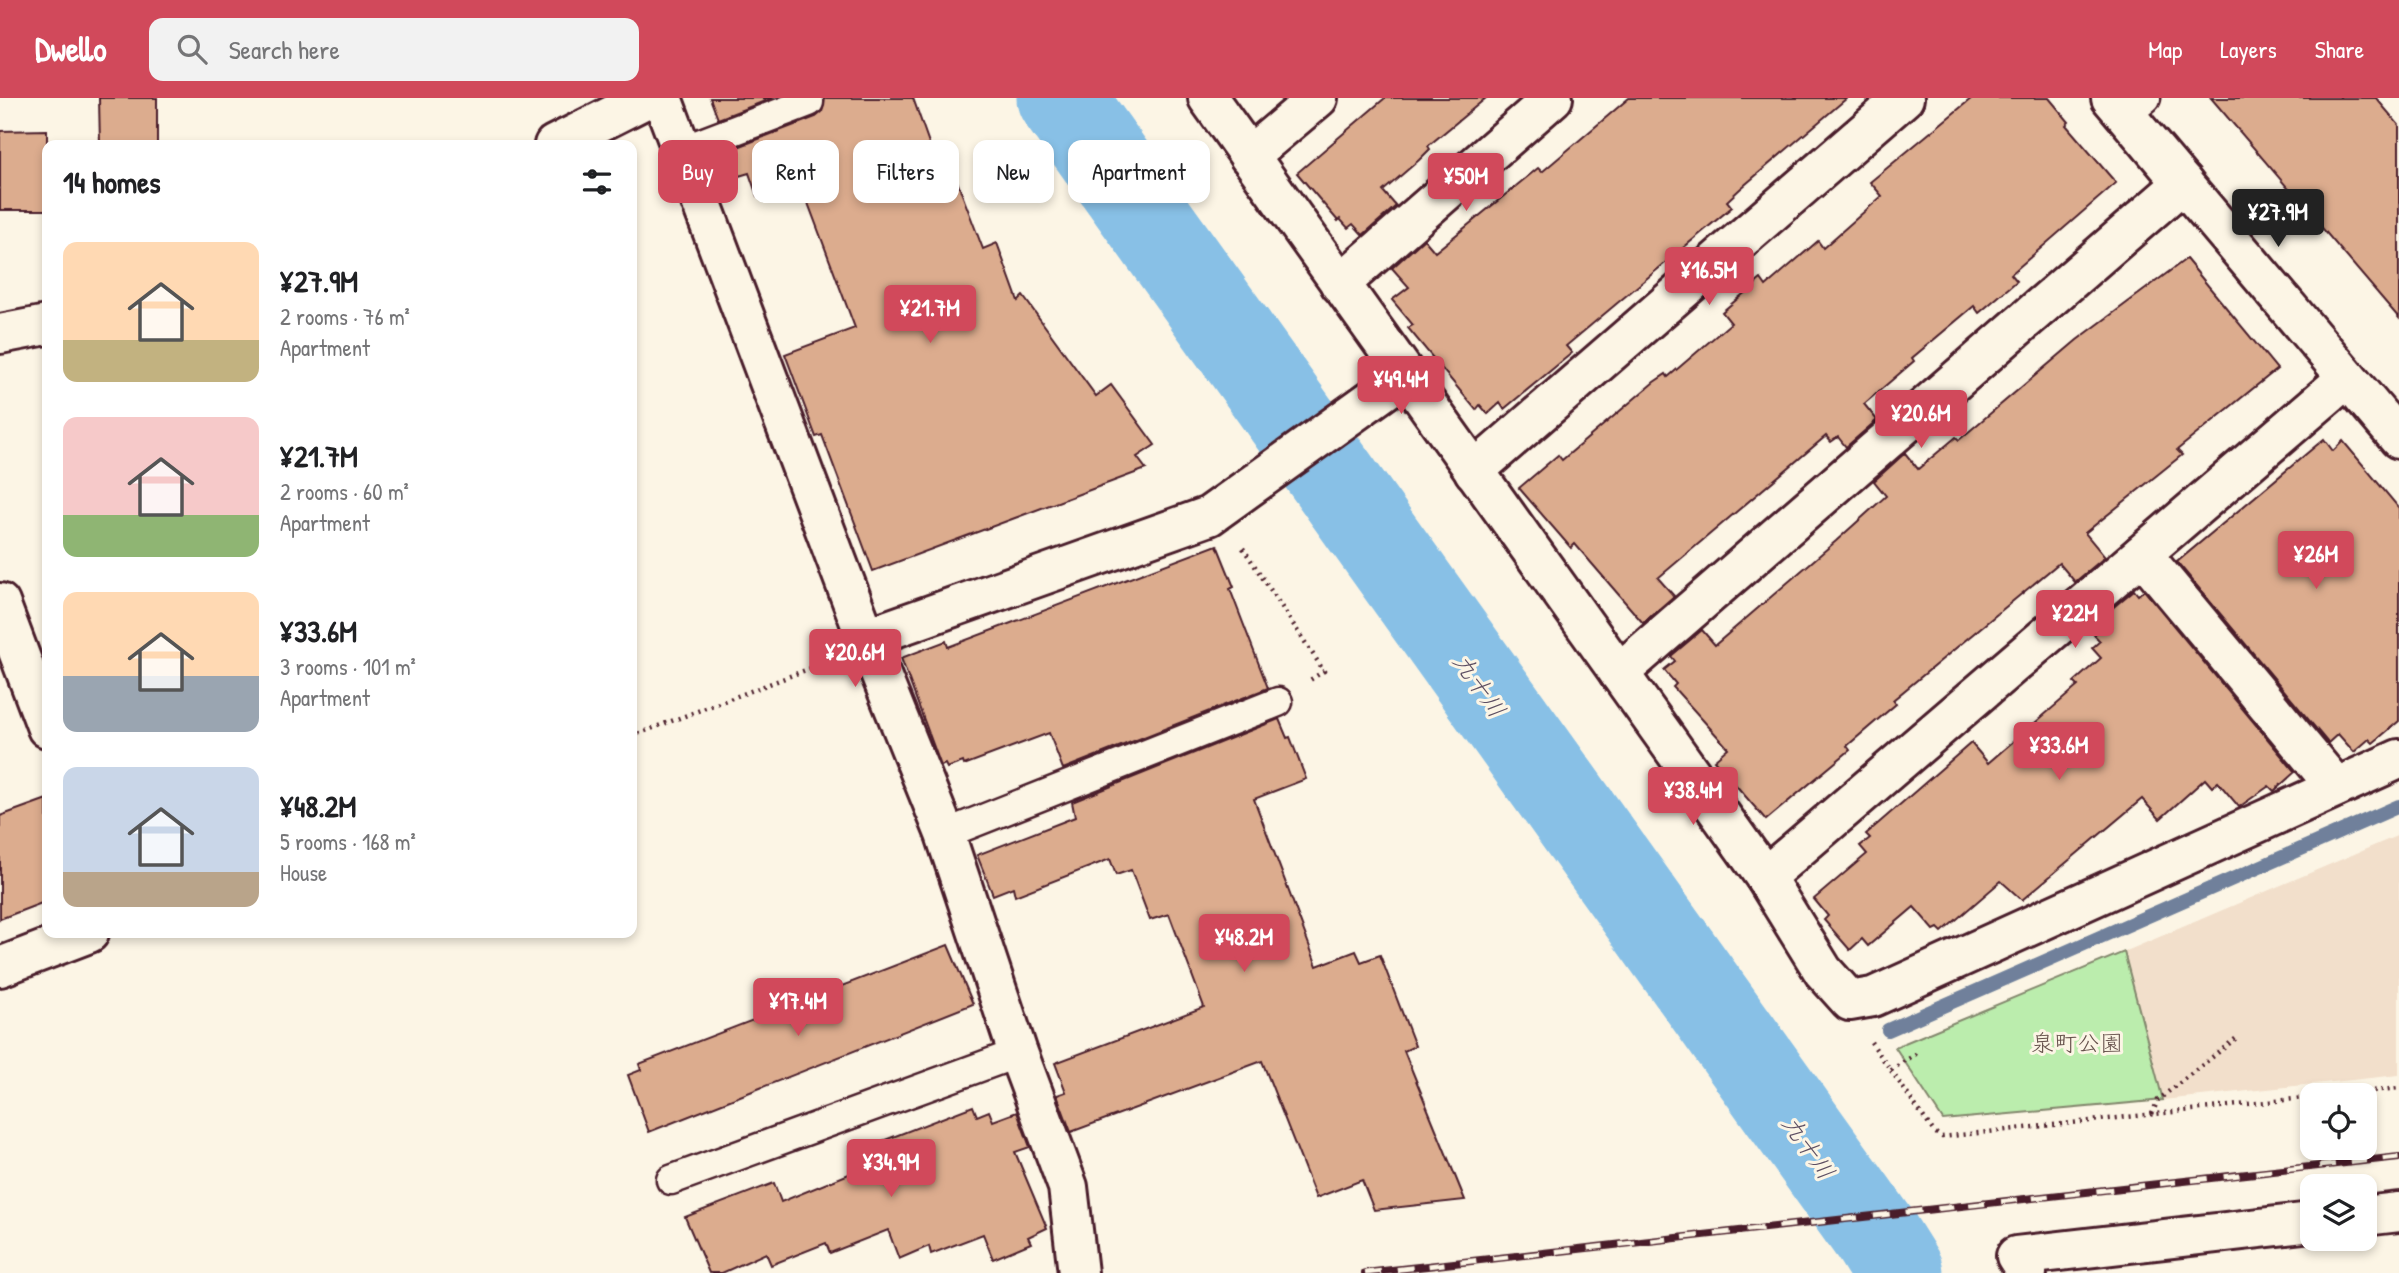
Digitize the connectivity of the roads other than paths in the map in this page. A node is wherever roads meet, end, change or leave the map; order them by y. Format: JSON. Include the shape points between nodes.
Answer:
{"nodes":[{"id":1,"x":647,"y":98,"type":"edge"},
{"id":2,"x":662,"y":98,"type":"edge"},
{"id":3,"x":1208,"y":98,"type":"edge"},
{"id":4,"x":1318,"y":98,"type":"edge"},
{"id":5,"x":1553,"y":98,"type":"edge"},
{"id":6,"x":1904,"y":98,"type":"edge"},
{"id":7,"x":809,"y":102,"type":"dead end"},
{"id":8,"x":2128,"y":104,"type":"edge"},
{"id":9,"x":564,"y":140,"type":"edge"},
{"id":10,"x":679,"y":140,"type":"edge"},
{"id":11,"x":709,"y":140,"type":"edge"},
{"id":12,"x":1249,"y":156,"type":"junction"},
{"id":13,"x":2183,"y":183,"type":"junction"},
{"id":14,"x":703,"y":203,"type":"edge"},
{"id":15,"x":1340,"y":284,"type":"junction"},
{"id":16,"x":42,"y":326,"type":"edge"},
{"id":17,"x":0,"y":334,"type":"edge"},
{"id":18,"x":1406,"y":375,"type":"junction"},
{"id":19,"x":2347,"y":377,"type":"junction"},
{"id":20,"x":2399,"y":439,"type":"edge"},
{"id":21,"x":1474,"y":471,"type":"junction"},
{"id":22,"x":2142,"y":554,"type":"junction"},
{"id":23,"x":0,"y":603,"type":"edge"},
{"id":24,"x":868,"y":642,"type":"junction"},
{"id":25,"x":1619,"y":673,"type":"junction"},
{"id":26,"x":1278,"y":702,"type":"road end"},
{"id":27,"x":42,"y":715,"type":"edge"},
{"id":28,"x":2399,"y":759,"type":"edge"},
{"id":29,"x":2336,"y":787,"type":"junction"},
{"id":30,"x":945,"y":834,"type":"junction"},
{"id":31,"x":1765,"y":877,"type":"junction"},
{"id":32,"x":76,"y":938,"type":"edge"},
{"id":33,"x":0,"y":967,"type":"edge"},
{"id":34,"x":1018,"y":1053,"type":"junction"},
{"id":35,"x":671,"y":1180,"type":"dead end"},
{"id":36,"x":2399,"y":1212,"type":"edge"},
{"id":37,"x":2377,"y":1215,"type":"edge"},
{"id":38,"x":2300,"y":1223,"type":"edge"},
{"id":39,"x":1078,"y":1273,"type":"edge"},
{"id":40,"x":2027,"y":1273,"type":"edge"}],
"edges":[{"from":1,"to":9,"type":"street"},
{"from":2,"to":10,"type":"street"},
{"from":3,"to":12,"type":"street"},
{"from":4,"to":12,"type":"street"},
{"from":5,"to":15,"type":"street"},
{"from":6,"to":21,"type":"street"},
{"from":7,"to":11,"type":"lane"},
{"from":8,"to":13,"type":"street"},
{"from":12,"to":15,"type":"street"},
{"from":13,"to":19,"type":"street"},
{"from":13,"to":25,"type":"street"},
{"from":14,"to":24,"type":"street"},
{"from":15,"to":18,"type":"street"},
{"from":16,"to":17,"type":"street"},
{"from":18,"to":21,"type":"street"},
{"from":18,"to":24,"type":"street","via":[[1209,516]]},
{"from":19,"to":20,"type":"street"},
{"from":19,"to":22,"type":"street"},
{"from":21,"to":25,"type":"street"},
{"from":22,"to":29,"type":"street"},
{"from":22,"to":31,"type":"street"},
{"from":23,"to":27,"type":"street"},
{"from":24,"to":30,"type":"street"},
{"from":25,"to":31,"type":"street"},
{"from":26,"to":30,"type":"lane"},
{"from":28,"to":29,"type":"street"},
{"from":29,"to":31,"type":"street","via":[[1873,997],[1850,1001],[1823,971]]},
{"from":30,"to":34,"type":"street"},
{"from":32,"to":33,"type":"street"},
{"from":34,"to":35,"type":"lane"},
{"from":34,"to":39,"type":"street","via":[[1068,1186]]},
{"from":36,"to":37,"type":"street"},
{"from":38,"to":40,"type":"street","via":[[2016,1256]]}]}
